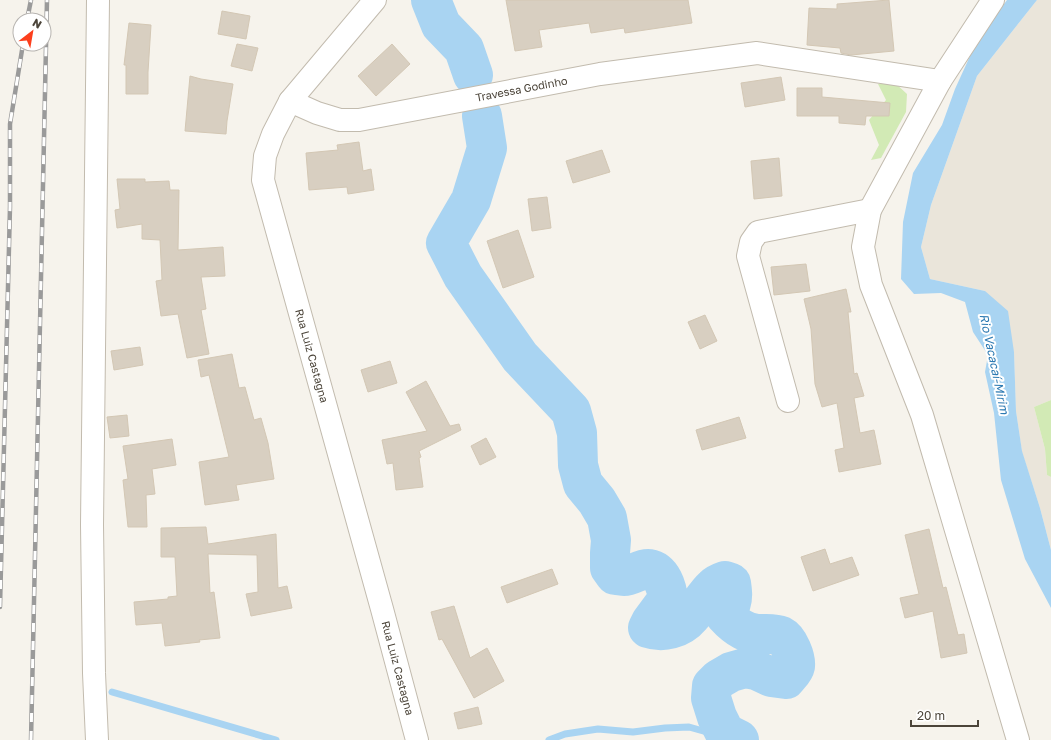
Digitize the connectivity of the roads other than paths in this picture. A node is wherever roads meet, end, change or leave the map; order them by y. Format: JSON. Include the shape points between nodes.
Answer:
{"nodes":[{"id":1,"x":98,"y":0,"type":"edge"},
{"id":2,"x":375,"y":0,"type":"edge"},
{"id":3,"x":993,"y":0,"type":"edge"},
{"id":4,"x":940,"y":80,"type":"junction"},
{"id":5,"x":290,"y":101,"type":"junction"},
{"id":6,"x":870,"y":210,"type":"junction"},
{"id":7,"x":788,"y":400,"type":"dead end"},
{"id":8,"x":97,"y":740,"type":"edge"},
{"id":9,"x":417,"y":740,"type":"edge"},
{"id":10,"x":1018,"y":740,"type":"edge"}],
"edges":[{"from":1,"to":8,"type":"street","via":[[92,525]]},
{"from":2,"to":5,"type":"street","name":"Rua Luiz Castagna"},
{"from":3,"to":4,"type":"street"},
{"from":4,"to":5,"type":"street","name":"Travessa Godinho","via":[[757,53],[600,74],[359,120],[340,120]]},
{"from":4,"to":6,"type":"street"},
{"from":5,"to":9,"type":"street","name":"Rua Luiz Castagna","via":[[265,156],[263,180]]},
{"from":6,"to":7,"type":"street","via":[[758,232],[751,242],[748,256]]},
{"from":6,"to":10,"type":"street","via":[[863,247],[871,285],[922,415]]}]}
